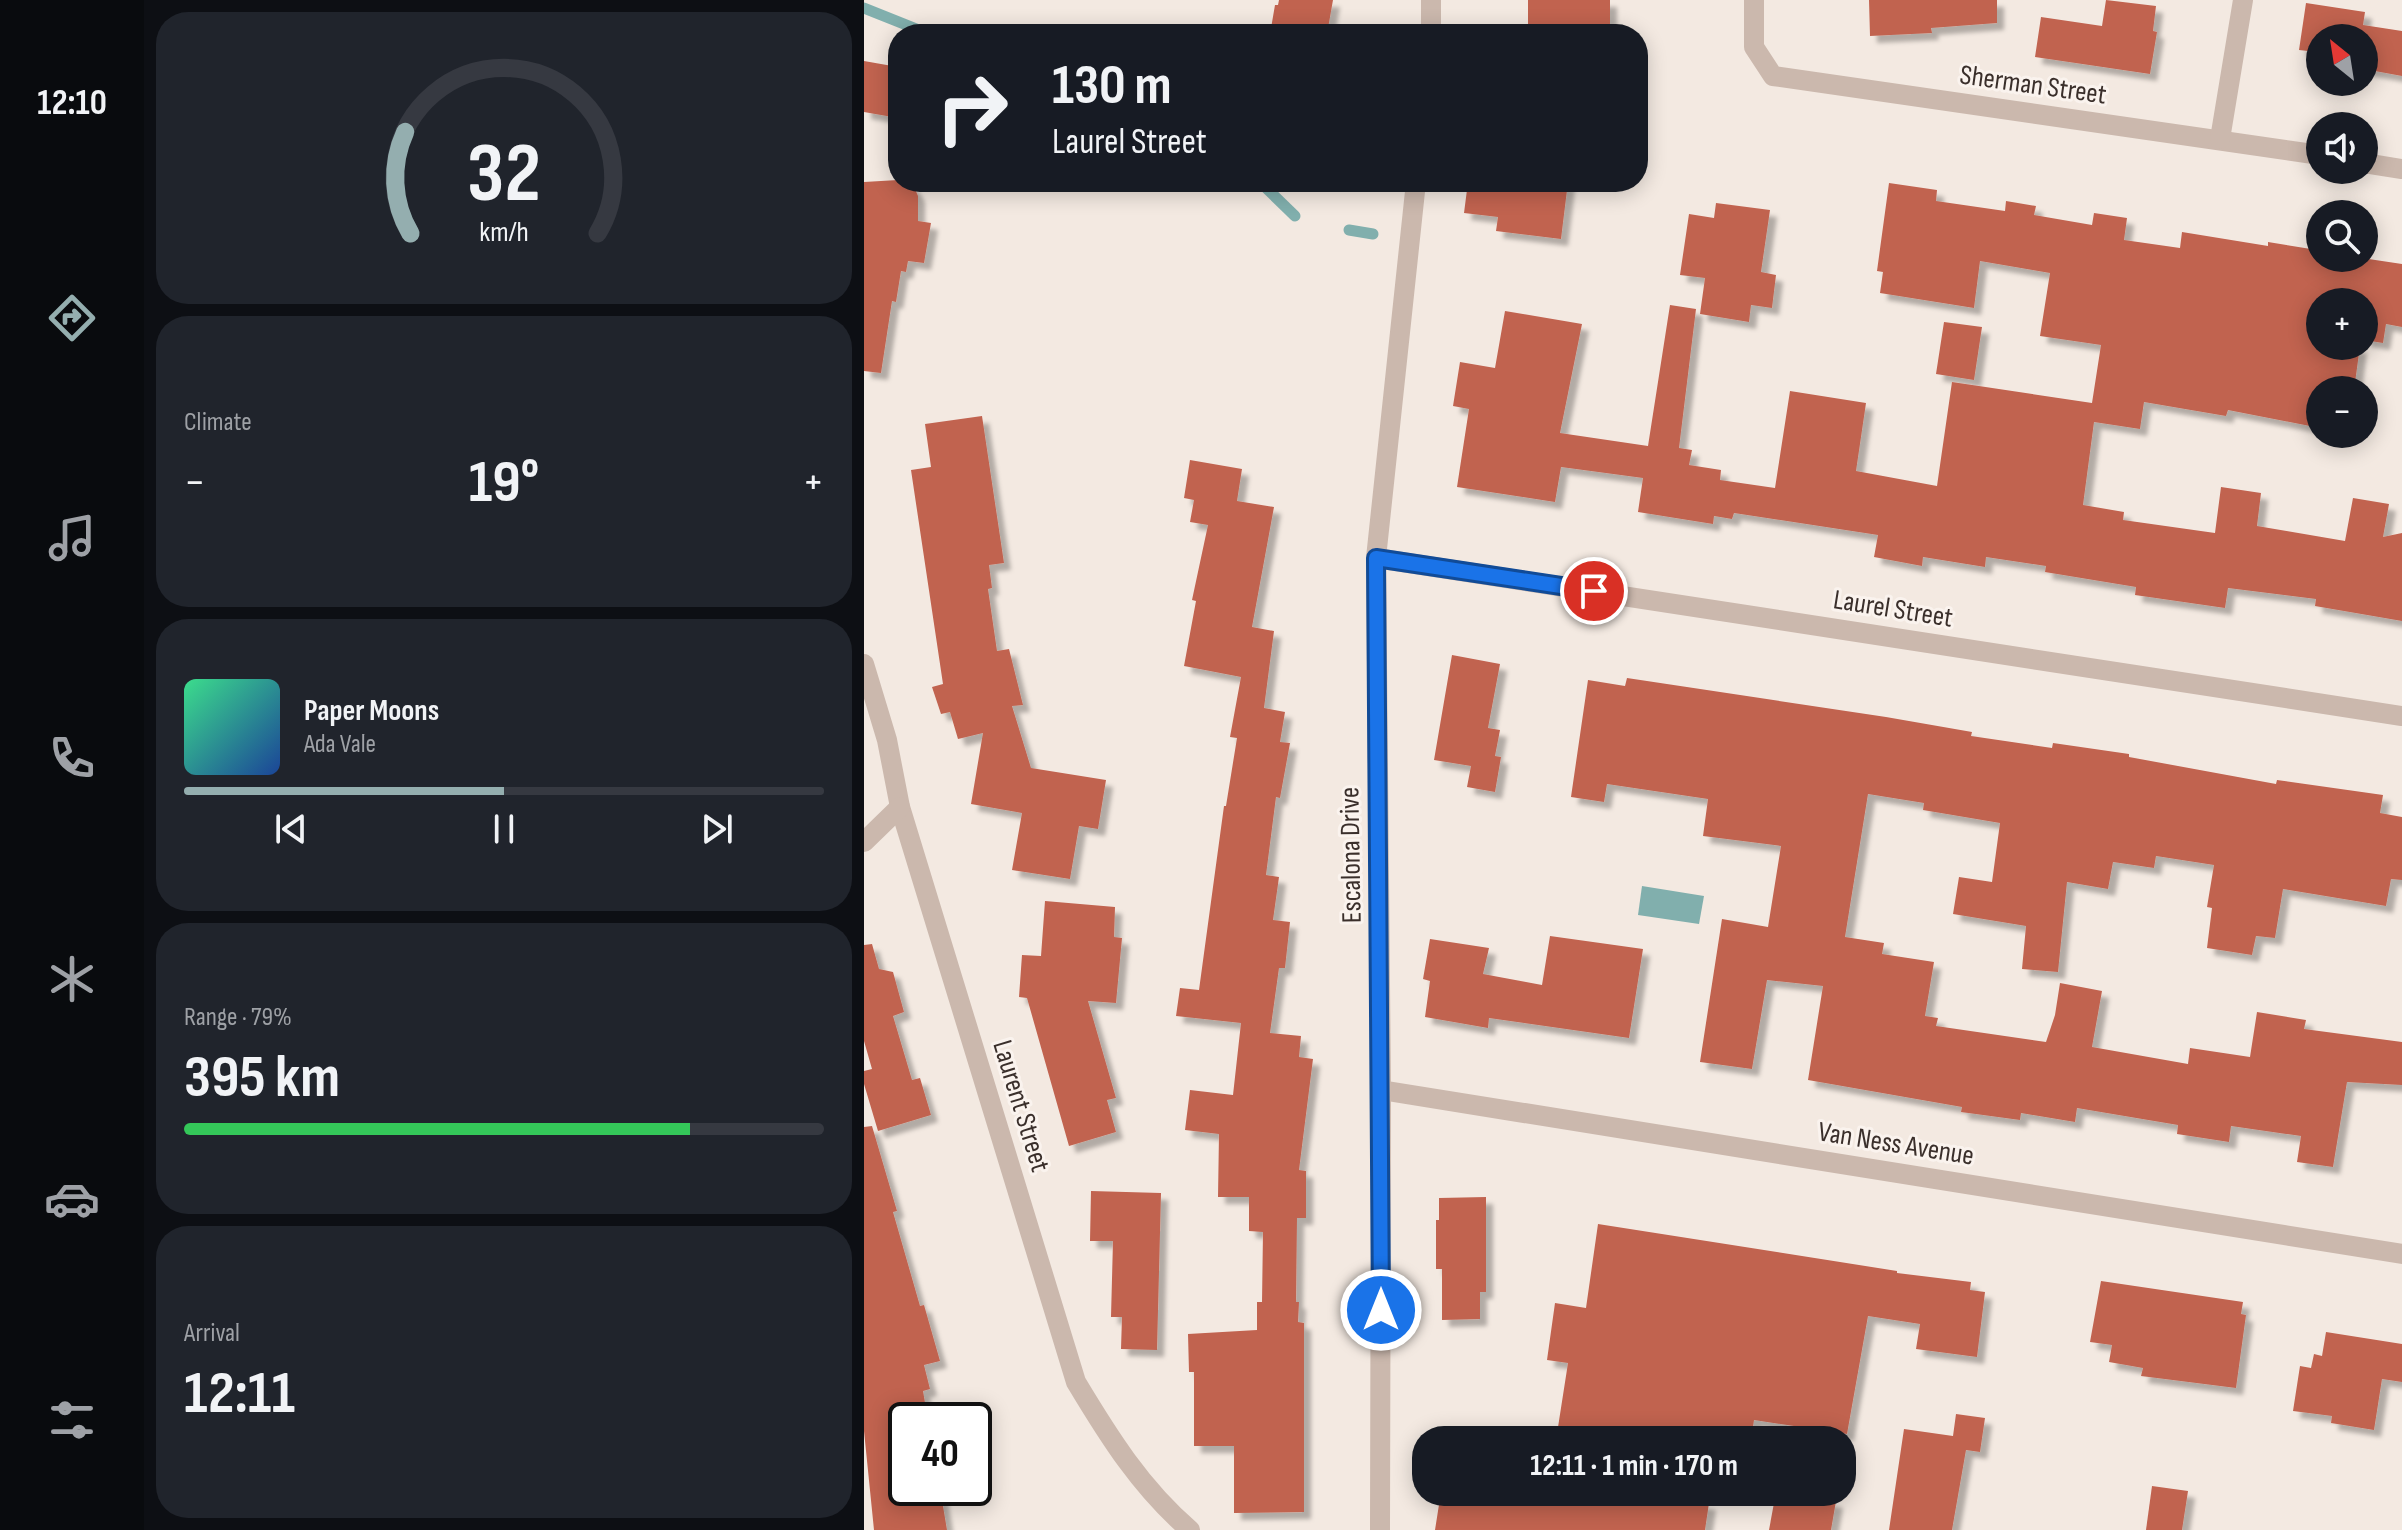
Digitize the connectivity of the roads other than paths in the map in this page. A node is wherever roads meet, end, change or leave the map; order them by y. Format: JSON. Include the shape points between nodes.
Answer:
{"nodes":[{"id":1,"x":1431,"y":0,"type":"edge"},
{"id":2,"x":1754,"y":0,"type":"edge"},
{"id":3,"x":2243,"y":0,"type":"edge"},
{"id":4,"x":1431,"y":24,"type":"edge"},
{"id":5,"x":2220,"y":139,"type":"junction"},
{"id":6,"x":2306,"y":153,"type":"edge"},
{"id":7,"x":2378,"y":165,"type":"edge"},
{"id":8,"x":2402,"y":169,"type":"edge"},
{"id":9,"x":1415,"y":192,"type":"edge"},
{"id":10,"x":1376,"y":558,"type":"junction"},
{"id":11,"x":864,"y":664,"type":"edge"},
{"id":12,"x":2402,"y":716,"type":"edge"},
{"id":13,"x":900,"y":807,"type":"junction"},
{"id":14,"x":864,"y":842,"type":"edge"},
{"id":15,"x":1381,"y":1090,"type":"junction"},
{"id":16,"x":2402,"y":1254,"type":"edge"},
{"id":17,"x":1190,"y":1530,"type":"edge"},
{"id":18,"x":1380,"y":1530,"type":"edge"}],
"edges":[{"from":1,"to":4,"type":"street"},
{"from":2,"to":5,"type":"street","name":"Sherman Street","via":[[1754,47],[1773,76]]},
{"from":3,"to":5,"type":"street"},
{"from":5,"to":6,"type":"street","name":"Sherman Street"},
{"from":7,"to":8,"type":"street"},
{"from":9,"to":10,"type":"street","name":"Escalona Drive"},
{"from":10,"to":12,"type":"street","name":"Laurel Street"},
{"from":10,"to":15,"type":"street","name":"Escalona Drive"},
{"from":11,"to":13,"type":"street","name":"Laurent Street"},
{"from":13,"to":14,"type":"street"},
{"from":13,"to":17,"type":"street","name":"Laurent Street","via":[[1076,1382],[1111,1441],[1160,1504]]},
{"from":15,"to":16,"type":"street","name":"Van Ness Avenue"},
{"from":15,"to":18,"type":"street","name":"Escalona Drive"}]}
